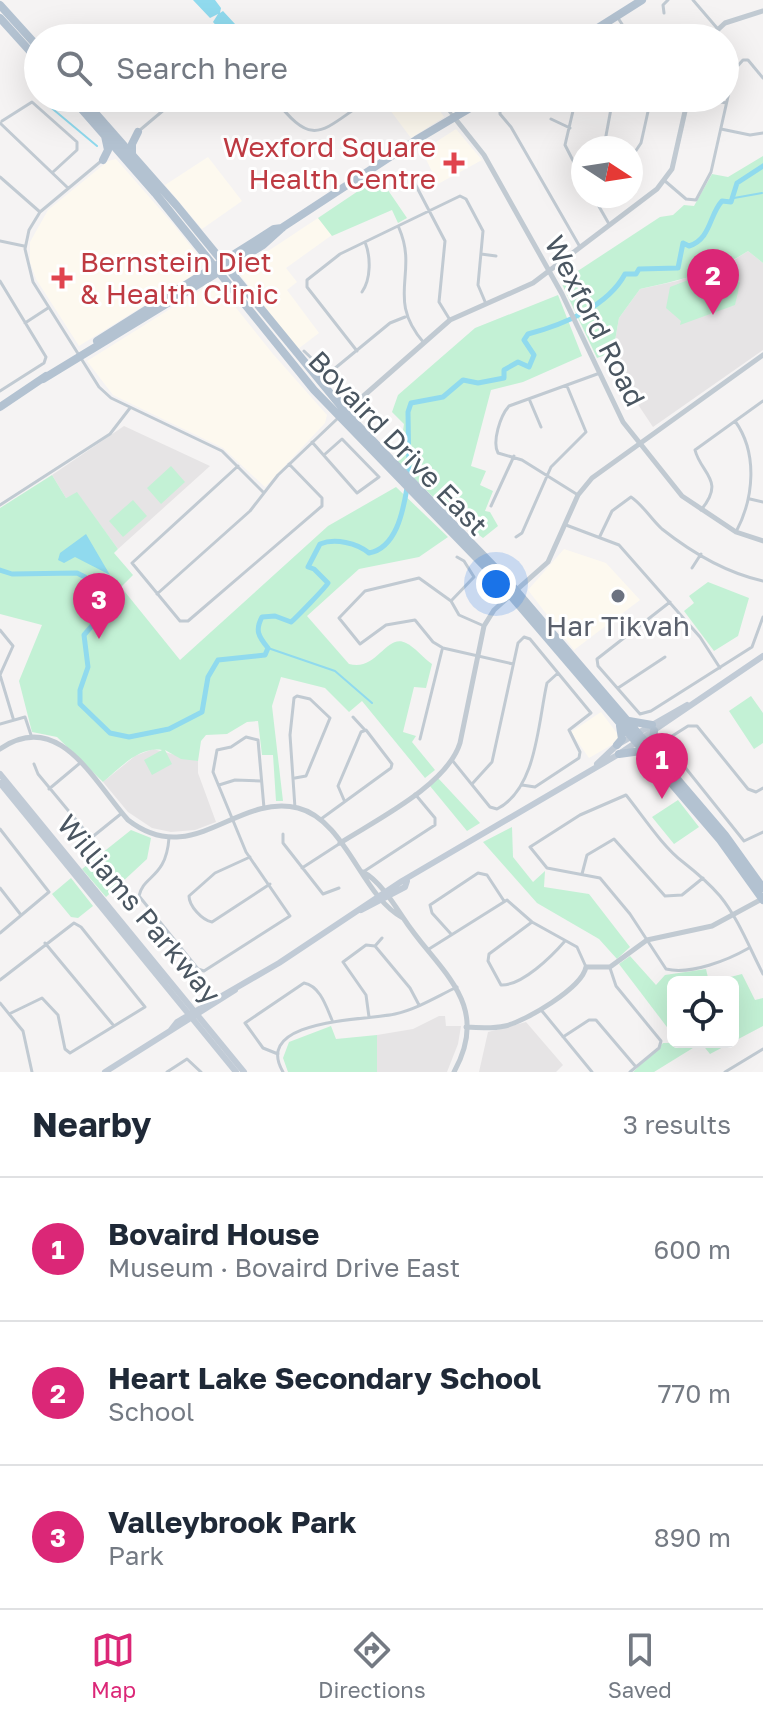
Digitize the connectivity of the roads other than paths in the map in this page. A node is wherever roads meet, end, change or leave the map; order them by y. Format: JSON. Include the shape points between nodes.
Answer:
{"nodes":[{"id":1,"x":642,"y":0,"type":"edge"},
{"id":2,"x":668,"y":0,"type":"edge"},
{"id":3,"x":693,"y":0,"type":"edge"},
{"id":4,"x":0,"y":5,"type":"edge"},
{"id":5,"x":763,"y":11,"type":"edge"},
{"id":6,"x":664,"y":13,"type":"dead end"},
{"id":7,"x":617,"y":16,"type":"junction"},
{"id":8,"x":0,"y":18,"type":"edge"},
{"id":9,"x":604,"y":24,"type":"edge"},
{"id":10,"x":622,"y":24,"type":"edge"},
{"id":11,"x":714,"y":24,"type":"edge"},
{"id":12,"x":724,"y":24,"type":"edge"},
{"id":13,"x":24,"y":32,"type":"edge"},
{"id":14,"x":24,"y":45,"type":"edge"},
{"id":15,"x":739,"y":64,"type":"edge"},
{"id":16,"x":763,"y":78,"type":"edge"},
{"id":17,"x":24,"y":107,"type":"edge"},
{"id":18,"x":43,"y":112,"type":"edge"},
{"id":19,"x":84,"y":112,"type":"edge"},
{"id":20,"x":93,"y":112,"type":"edge"},
{"id":21,"x":162,"y":112,"type":"edge"},
{"id":22,"x":285,"y":112,"type":"edge"},
{"id":23,"x":349,"y":112,"type":"edge"},
{"id":24,"x":450,"y":112,"type":"edge"},
{"id":25,"x":464,"y":112,"type":"edge"},
{"id":26,"x":500,"y":112,"type":"edge"},
{"id":27,"x":573,"y":112,"type":"edge"},
{"id":28,"x":610,"y":112,"type":"edge"},
{"id":29,"x":648,"y":112,"type":"edge"},
{"id":30,"x":685,"y":112,"type":"edge"},
{"id":31,"x":724,"y":112,"type":"edge"},
{"id":32,"x":455,"y":118,"type":"junction"},
{"id":33,"x":551,"y":119,"type":"dead end"},
{"id":34,"x":1,"y":122,"type":"edge"},
{"id":35,"x":570,"y":128,"type":"junction"},
{"id":36,"x":721,"y":129,"type":"junction"},
{"id":37,"x":138,"y":132,"type":"junction"},
{"id":38,"x":763,"y":133,"type":"edge"},
{"id":39,"x":105,"y":135,"type":"junction"},
{"id":40,"x":606,"y":136,"type":"edge"},
{"id":41,"x":643,"y":136,"type":"edge"},
{"id":42,"x":120,"y":146,"type":"junction"},
{"id":43,"x":129,"y":157,"type":"junction"},
{"id":44,"x":571,"y":158,"type":"edge"},
{"id":45,"x":104,"y":159,"type":"junction"},
{"id":46,"x":53,"y":172,"type":"junction"},
{"id":47,"x":406,"y":173,"type":"dead end"},
{"id":48,"x":0,"y":177,"type":"edge"},
{"id":49,"x":665,"y":181,"type":"junction"},
{"id":50,"x":68,"y":188,"type":"junction"},
{"id":51,"x":600,"y":208,"type":"edge"},
{"id":52,"x":40,"y":212,"type":"junction"},
{"id":53,"x":432,"y":213,"type":"junction"},
{"id":54,"x":610,"y":225,"type":"junction"},
{"id":55,"x":399,"y":227,"type":"junction"},
{"id":56,"x":0,"y":241,"type":"edge"},
{"id":57,"x":365,"y":242,"type":"junction"},
{"id":58,"x":208,"y":244,"type":"junction"},
{"id":59,"x":25,"y":246,"type":"junction"},
{"id":60,"x":580,"y":247,"type":"junction"},
{"id":61,"x":198,"y":248,"type":"junction"},
{"id":62,"x":245,"y":251,"type":"junction"},
{"id":63,"x":481,"y":254,"type":"junction"},
{"id":64,"x":496,"y":256,"type":"dead end"},
{"id":65,"x":225,"y":264,"type":"junction"},
{"id":66,"x":216,"y":270,"type":"junction"},
{"id":67,"x":549,"y":271,"type":"junction"},
{"id":68,"x":0,"y":281,"type":"edge"},
{"id":69,"x":195,"y":283,"type":"junction"},
{"id":70,"x":230,"y":289,"type":"junction"},
{"id":71,"x":245,"y":290,"type":"junction"},
{"id":72,"x":362,"y":292,"type":"dead end"},
{"id":73,"x":265,"y":295,"type":"dead end"},
{"id":74,"x":486,"y":304,"type":"junction"},
{"id":75,"x":48,"y":308,"type":"junction"},
{"id":76,"x":263,"y":312,"type":"junction"},
{"id":77,"x":405,"y":317,"type":"junction"},
{"id":78,"x":450,"y":320,"type":"junction"},
{"id":79,"x":25,"y":323,"type":"junction"},
{"id":80,"x":424,"y":343,"type":"junction"},
{"id":81,"x":304,"y":351,"type":"dead end"},
{"id":82,"x":357,"y":351,"type":"junction"},
{"id":83,"x":763,"y":355,"type":"edge"},
{"id":84,"x":79,"y":356,"type":"junction"},
{"id":85,"x":600,"y":373,"type":"junction"},
{"id":86,"x":567,"y":386,"type":"junction"},
{"id":87,"x":0,"y":391,"type":"edge"},
{"id":88,"x":335,"y":399,"type":"junction"},
{"id":89,"x":530,"y":401,"type":"junction"},
{"id":90,"x":763,"y":401,"type":"edge"},
{"id":91,"x":357,"y":402,"type":"junction"},
{"id":92,"x":0,"y":407,"type":"edge"},
{"id":93,"x":131,"y":408,"type":"junction"},
{"id":94,"x":342,"y":414,"type":"junction"},
{"id":95,"x":735,"y":421,"type":"junction"},
{"id":96,"x":357,"y":424,"type":"junction"},
{"id":97,"x":541,"y":427,"type":"dead end"},
{"id":98,"x":312,"y":442,"type":"junction"},
{"id":99,"x":640,"y":442,"type":"junction"},
{"id":100,"x":324,"y":455,"type":"junction"},
{"id":101,"x":514,"y":456,"type":"junction"},
{"id":102,"x":289,"y":464,"type":"junction"},
{"id":103,"x":238,"y":466,"type":"junction"},
{"id":104,"x":546,"y":475,"type":"junction"},
{"id":105,"x":406,"y":481,"type":"junction"},
{"id":106,"x":264,"y":493,"type":"junction"},
{"id":107,"x":578,"y":495,"type":"junction"},
{"id":108,"x":750,"y":499,"type":"junction"},
{"id":109,"x":763,"y":502,"type":"edge"},
{"id":110,"x":0,"y":505,"type":"edge"},
{"id":111,"x":491,"y":506,"type":"dead end"},
{"id":112,"x":701,"y":510,"type":"junction"},
{"id":113,"x":566,"y":525,"type":"junction"},
{"id":114,"x":736,"y":532,"type":"junction"},
{"id":115,"x":600,"y":536,"type":"junction"},
{"id":116,"x":516,"y":537,"type":"dead end"},
{"id":117,"x":763,"y":541,"type":"edge"},
{"id":118,"x":701,"y":554,"type":"junction"},
{"id":119,"x":457,"y":557,"type":"dead end"},
{"id":120,"x":692,"y":568,"type":"dead end"},
{"id":121,"x":763,"y":581,"type":"edge"},
{"id":122,"x":157,"y":594,"type":"junction"},
{"id":123,"x":513,"y":594,"type":"junction"},
{"id":124,"x":451,"y":601,"type":"junction"},
{"id":125,"x":670,"y":602,"type":"junction"},
{"id":126,"x":763,"y":617,"type":"edge"},
{"id":127,"x":484,"y":626,"type":"junction"},
{"id":128,"x":0,"y":630,"type":"edge"},
{"id":129,"x":443,"y":648,"type":"junction"},
{"id":130,"x":763,"y":656,"type":"edge"},
{"id":131,"x":477,"y":657,"type":"junction"},
{"id":132,"x":665,"y":657,"type":"dead end"},
{"id":133,"x":513,"y":664,"type":"junction"},
{"id":134,"x":720,"y":668,"type":"junction"},
{"id":135,"x":558,"y":673,"type":"junction"},
{"id":136,"x":0,"y":675,"type":"edge"},
{"id":137,"x":618,"y":688,"type":"junction"},
{"id":138,"x":2,"y":691,"type":"edge"},
{"id":139,"x":353,"y":717,"type":"dead end"},
{"id":140,"x":13,"y":718,"type":"junction"},
{"id":141,"x":623,"y":721,"type":"junction"},
{"id":142,"x":0,"y":724,"type":"edge"},
{"id":143,"x":653,"y":728,"type":"junction"},
{"id":144,"x":364,"y":729,"type":"junction"},
{"id":145,"x":31,"y":735,"type":"junction"},
{"id":146,"x":637,"y":738,"type":"junction"},
{"id":147,"x":420,"y":739,"type":"dead end"},
{"id":148,"x":0,"y":749,"type":"edge"},
{"id":149,"x":618,"y":749,"type":"junction"},
{"id":150,"x":649,"y":752,"type":"junction"},
{"id":151,"x":452,"y":760,"type":"junction"},
{"id":152,"x":80,"y":763,"type":"junction"},
{"id":153,"x":34,"y":764,"type":"dead end"},
{"id":154,"x":0,"y":774,"type":"edge"},
{"id":155,"x":295,"y":778,"type":"junction"},
{"id":156,"x":261,"y":781,"type":"junction"},
{"id":157,"x":0,"y":783,"type":"edge"},
{"id":158,"x":472,"y":784,"type":"junction"},
{"id":159,"x":219,"y":785,"type":"junction"},
{"id":160,"x":522,"y":785,"type":"junction"},
{"id":161,"x":763,"y":788,"type":"edge"},
{"id":162,"x":49,"y":789,"type":"junction"},
{"id":163,"x":415,"y":794,"type":"junction"},
{"id":164,"x":344,"y":800,"type":"junction"},
{"id":165,"x":264,"y":808,"type":"junction"},
{"id":166,"x":295,"y":808,"type":"junction"},
{"id":167,"x":122,"y":813,"type":"junction"},
{"id":168,"x":320,"y":819,"type":"junction"},
{"id":169,"x":233,"y":821,"type":"junction"},
{"id":170,"x":0,"y":829,"type":"edge"},
{"id":171,"x":763,"y":832,"type":"edge"},
{"id":172,"x":283,"y":834,"type":"dead end"},
{"id":173,"x":169,"y":838,"type":"junction"},
{"id":174,"x":340,"y":843,"type":"junction"},
{"id":175,"x":250,"y":857,"type":"junction"},
{"id":176,"x":302,"y":868,"type":"junction"},
{"id":177,"x":363,"y":872,"type":"junction"},
{"id":178,"x":582,"y":874,"type":"junction"},
{"id":179,"x":704,"y":878,"type":"junction"},
{"id":180,"x":270,"y":884,"type":"junction"},
{"id":181,"x":0,"y":888,"type":"edge"},
{"id":182,"x":339,"y":888,"type":"dead end"},
{"id":183,"x":763,"y":888,"type":"edge"},
{"id":184,"x":384,"y":896,"type":"junction"},
{"id":185,"x":763,"y":899,"type":"edge"},
{"id":186,"x":504,"y":901,"type":"junction"},
{"id":187,"x":21,"y":915,"type":"junction"},
{"id":188,"x":731,"y":916,"type":"junction"},
{"id":189,"x":532,"y":922,"type":"junction"},
{"id":190,"x":0,"y":933,"type":"edge"},
{"id":191,"x":451,"y":934,"type":"junction"},
{"id":192,"x":382,"y":938,"type":"dead end"},
{"id":193,"x":565,"y":940,"type":"junction"},
{"id":194,"x":647,"y":940,"type":"junction"},
{"id":195,"x":45,"y":943,"type":"junction"},
{"id":196,"x":375,"y":946,"type":"junction"},
{"id":197,"x":749,"y":948,"type":"junction"},
{"id":198,"x":429,"y":949,"type":"junction"},
{"id":199,"x":586,"y":967,"type":"junction"},
{"id":200,"x":610,"y":967,"type":"junction"},
{"id":201,"x":763,"y":974,"type":"edge"},
{"id":202,"x":0,"y":980,"type":"edge"},
{"id":203,"x":458,"y":987,"type":"junction"},
{"id":204,"x":0,"y":1003,"type":"edge"},
{"id":205,"x":419,"y":1005,"type":"junction"},
{"id":206,"x":539,"y":1009,"type":"junction"},
{"id":207,"x":9,"y":1014,"type":"junction"},
{"id":208,"x":195,"y":1015,"type":"junction"},
{"id":209,"x":369,"y":1017,"type":"junction"},
{"id":210,"x":332,"y":1020,"type":"junction"},
{"id":211,"x":114,"y":1026,"type":"junction"},
{"id":212,"x":466,"y":1027,"type":"junction"},
{"id":213,"x":563,"y":1037,"type":"junction"},
{"id":214,"x":763,"y":1049,"type":"edge"},
{"id":215,"x":279,"y":1054,"type":"junction"},
{"id":216,"x":636,"y":1067,"type":"junction"},
{"id":217,"x":32,"y":1072,"type":"edge"},
{"id":218,"x":105,"y":1072,"type":"edge"},
{"id":219,"x":167,"y":1072,"type":"edge"},
{"id":220,"x":201,"y":1072,"type":"edge"},
{"id":221,"x":236,"y":1072,"type":"edge"},
{"id":222,"x":244,"y":1072,"type":"edge"},
{"id":223,"x":283,"y":1072,"type":"edge"},
{"id":224,"x":454,"y":1072,"type":"edge"},
{"id":225,"x":592,"y":1072,"type":"edge"},
{"id":226,"x":630,"y":1072,"type":"edge"},
{"id":227,"x":725,"y":1072,"type":"edge"}],
"edges":[{"from":1,"to":7,"type":"main road"},
{"from":2,"to":6,"type":"street"},
{"from":3,"to":11,"type":"street"},
{"from":4,"to":13,"type":"main road"},
{"from":5,"to":12,"type":"street"},
{"from":7,"to":9,"type":"main road"},
{"from":7,"to":10,"type":"street"},
{"from":8,"to":14,"type":"main road"},
{"from":15,"to":16,"type":"street","via":[[748,60]]},
{"from":17,"to":34,"type":"street"},
{"from":18,"to":46,"type":"street","via":[[77,142],[77,150]]},
{"from":19,"to":39,"type":"main road"},
{"from":20,"to":42,"type":"main road"},
{"from":21,"to":37,"type":"street"},
{"from":22,"to":23,"type":"street","via":[[297,127],[311,131]]},
{"from":24,"to":32,"type":"street"},
{"from":25,"to":32,"type":"main road"},
{"from":26,"to":60,"type":"street"},
{"from":27,"to":35,"type":"street"},
{"from":28,"to":40,"type":"street"},
{"from":29,"to":41,"type":"street"},
{"from":30,"to":49,"type":"street"},
{"from":31,"to":36,"type":"street"},
{"from":32,"to":62,"type":"main road"},
{"from":32,"to":67,"type":"street","name":"Wexford Road","via":[[484,155]]},
{"from":33,"to":35,"type":"street"},
{"from":34,"to":46,"type":"street"},
{"from":35,"to":44,"type":"street","via":[[566,149]]},
{"from":36,"to":38,"type":"street"},
{"from":36,"to":49,"type":"street","via":[[711,172],[696,200],[686,199]]},
{"from":37,"to":42,"type":"street"},
{"from":37,"to":43,"type":"main road"},
{"from":39,"to":42,"type":"main road"},
{"from":39,"to":45,"type":"main road"},
{"from":42,"to":43,"type":"main road"},
{"from":42,"to":45,"type":"street"},
{"from":43,"to":45,"type":"main road"},
{"from":43,"to":58,"type":"main road","name":"Bovaird Drive East"},
{"from":43,"to":61,"type":"main road"},
{"from":45,"to":50,"type":"street"},
{"from":46,"to":50,"type":"street"},
{"from":47,"to":53,"type":"street"},
{"from":48,"to":52,"type":"street"},
{"from":49,"to":54,"type":"street"},
{"from":50,"to":52,"type":"street"},
{"from":51,"to":54,"type":"street"},
{"from":52,"to":59,"type":"street"},
{"from":53,"to":55,"type":"street"},
{"from":53,"to":63,"type":"street","via":[[463,196],[483,231]]},
{"from":53,"to":78,"type":"street","via":[[445,241],[439,302]]},
{"from":54,"to":60,"type":"street"},
{"from":55,"to":57,"type":"street"},
{"from":55,"to":77,"type":"street","via":[[407,250]]},
{"from":56,"to":59,"type":"street"},
{"from":57,"to":72,"type":"street","via":[[369,257]]},
{"from":57,"to":82,"type":"street","via":[[340,254],[306,284]]},
{"from":58,"to":62,"type":"main road","via":[[224,253]]},
{"from":58,"to":65,"type":"main road","name":"Bovaird Drive East"},
{"from":59,"to":75,"type":"street","via":[[29,273]]},
{"from":60,"to":67,"type":"street"},
{"from":61,"to":66,"type":"main road","name":"Bovaird Drive East"},
{"from":61,"to":69,"type":"main road","via":[[204,267]]},
{"from":62,"to":65,"type":"main road"},
{"from":62,"to":71,"type":"main road","via":[[238,269]]},
{"from":63,"to":64,"type":"street"},
{"from":63,"to":74,"type":"street","via":[[478,285]]},
{"from":65,"to":66,"type":"main road"},
{"from":65,"to":71,"type":"main road","name":"Bovaird Drive East"},
{"from":66,"to":69,"type":"main road"},
{"from":66,"to":70,"type":"main road","name":"Bovaird Drive East"},
{"from":67,"to":74,"type":"street"},
{"from":67,"to":85,"type":"street","name":"Wexford Road"},
{"from":68,"to":79,"type":"street"},
{"from":69,"to":70,"type":"main road","via":[[214,281]]},
{"from":69,"to":84,"type":"main road"},
{"from":70,"to":94,"type":"main road","name":"Bovaird Drive East","via":[[275,344],[277,363],[287,361],[296,368]]},
{"from":71,"to":76,"type":"main road","name":"Bovaird Drive East"},
{"from":73,"to":76,"type":"main road"},
{"from":74,"to":78,"type":"street"},
{"from":75,"to":79,"type":"street"},
{"from":75,"to":84,"type":"street"},
{"from":76,"to":88,"type":"main road","name":"Bovaird Drive East"},
{"from":77,"to":80,"type":"street"},
{"from":77,"to":82,"type":"street"},
{"from":78,"to":80,"type":"street"},
{"from":79,"to":87,"type":"street","via":[[46,361]]},
{"from":80,"to":91,"type":"street"},
{"from":81,"to":82,"type":"street","via":[[328,374]]},
{"from":83,"to":99,"type":"street"},
{"from":84,"to":92,"type":"main road"},
{"from":84,"to":93,"type":"street","via":[[99,387]]},
{"from":85,"to":86,"type":"street"},
{"from":85,"to":99,"type":"street","name":"Wexford Road","via":[[617,411]]},
{"from":86,"to":89,"type":"street"},
{"from":86,"to":104,"type":"street","via":[[586,432]]},
{"from":88,"to":91,"type":"main road"},
{"from":88,"to":94,"type":"main road","name":"Bovaird Drive East"},
{"from":89,"to":97,"type":"street"},
{"from":89,"to":101,"type":"street","via":[[504,411],[495,451]]},
{"from":90,"to":95,"type":"street"},
{"from":91,"to":94,"type":"street"},
{"from":91,"to":96,"type":"main road"},
{"from":93,"to":103,"type":"street","via":[[222,451]]},
{"from":93,"to":110,"type":"street","via":[[105,438]]},
{"from":94,"to":96,"type":"main road","name":"Bovaird Drive East"},
{"from":94,"to":98,"type":"street"},
{"from":94,"to":105,"type":"main road","name":"Bovaird Drive East"},
{"from":95,"to":108,"type":"street","via":[[748,441]]},
{"from":95,"to":112,"type":"street","via":[[695,450],[710,474],[710,498]]},
{"from":96,"to":105,"type":"main road","name":"Bovaird Drive East"},
{"from":98,"to":100,"type":"street"},
{"from":98,"to":102,"type":"street"},
{"from":99,"to":107,"type":"street"},
{"from":99,"to":112,"type":"street","name":"Wexford Road","via":[[668,482]]},
{"from":100,"to":100,"type":"street","via":[[357,493],[379,477],[342,439]]},
{"from":101,"to":104,"type":"street"},
{"from":101,"to":111,"type":"street"},
{"from":102,"to":106,"type":"street"},
{"from":102,"to":122,"type":"street","via":[[322,498],[322,506],[188,621],[180,621]]},
{"from":103,"to":106,"type":"street"},
{"from":103,"to":122,"type":"street","via":[[134,559],[134,569]]},
{"from":104,"to":107,"type":"street"},
{"from":104,"to":116,"type":"street"},
{"from":105,"to":123,"type":"main road","name":"Bovaird Drive East"},
{"from":106,"to":122,"type":"street"},
{"from":107,"to":113,"type":"street"},
{"from":108,"to":109,"type":"street"},
{"from":108,"to":114,"type":"street"},
{"from":112,"to":114,"type":"street","name":"Wexford Road"},
{"from":113,"to":115,"type":"street"},
{"from":113,"to":123,"type":"street","via":[[548,562]]},
{"from":114,"to":117,"type":"street","name":"Wexford Road"},
{"from":115,"to":118,"type":"street","via":[[612,511],[631,497],[664,530]]},
{"from":115,"to":125,"type":"street","via":[[625,550]]},
{"from":118,"to":120,"type":"street"},
{"from":118,"to":121,"type":"street","via":[[730,571]]},
{"from":119,"to":124,"type":"street","via":[[474,577]]},
{"from":123,"to":127,"type":"street"},
{"from":123,"to":141,"type":"main road","name":"Bovaird Drive East"},
{"from":124,"to":127,"type":"street","via":[[459,615]]},
{"from":124,"to":129,"type":"street","via":[[419,578],[365,591],[339,618],[362,644],[386,625],[415,620]]},
{"from":125,"to":134,"type":"street"},
{"from":125,"to":137,"type":"street","via":[[597,659]]},
{"from":126,"to":134,"type":"street","via":[[756,643]]},
{"from":127,"to":131,"type":"street"},
{"from":128,"to":136,"type":"street","via":[[13,646]]},
{"from":129,"to":131,"type":"street"},
{"from":129,"to":147,"type":"street"},
{"from":130,"to":143,"type":"main road"},
{"from":131,"to":133,"type":"street"},
{"from":131,"to":151,"type":"street"},
{"from":132,"to":137,"type":"street"},
{"from":133,"to":135,"type":"street","via":[[518,643],[527,637]]},
{"from":133,"to":158,"type":"street","via":[[492,762]]},
{"from":134,"to":137,"type":"street","via":[[643,715]]},
{"from":135,"to":160,"type":"street","via":[[547,683]]},
{"from":135,"to":160,"type":"street","via":[[591,711],[569,730],[580,756],[535,787]]},
{"from":136,"to":138,"type":"street"},
{"from":138,"to":140,"type":"street"},
{"from":139,"to":144,"type":"street"},
{"from":140,"to":142,"type":"street"},
{"from":140,"to":145,"type":"street","via":[[25,717]]},
{"from":141,"to":143,"type":"main road"},
{"from":141,"to":146,"type":"main road","name":"Bovaird Drive East"},
{"from":141,"to":149,"type":"main road"},
{"from":143,"to":146,"type":"main road"},
{"from":143,"to":150,"type":"main road"},
{"from":144,"to":164,"type":"street","via":[[338,786]]},
{"from":144,"to":164,"type":"street","via":[[391,768]]},
{"from":145,"to":148,"type":"street"},
{"from":145,"to":152,"type":"street","via":[[59,741]]},
{"from":146,"to":149,"type":"main road"},
{"from":146,"to":150,"type":"main road","name":"Bovaird Drive East"},
{"from":149,"to":150,"type":"main road"},
{"from":149,"to":184,"type":"main road"},
{"from":150,"to":183,"type":"main road","name":"Bovaird Drive East","via":[[725,835]]},
{"from":150,"to":185,"type":"main road","name":"Bovaird Drive East"},
{"from":151,"to":158,"type":"street"},
{"from":151,"to":163,"type":"street"},
{"from":152,"to":162,"type":"street"},
{"from":152,"to":167,"type":"street"},
{"from":153,"to":162,"type":"street"},
{"from":154,"to":208,"type":"main road","name":"Williams Parkway"},
{"from":155,"to":155,"type":"street","via":[[306,776],[330,718],[310,699],[297,696],[290,735]]},
{"from":155,"to":166,"type":"street"},
{"from":156,"to":159,"type":"street"},
{"from":156,"to":159,"type":"street","via":[[259,742],[250,736],[216,751],[213,772]]},
{"from":156,"to":165,"type":"street"},
{"from":157,"to":208,"type":"main road","name":"Williams Parkway"},
{"from":158,"to":160,"type":"street","via":[[495,809]]},
{"from":159,"to":169,"type":"street"},
{"from":161,"to":171,"type":"street","via":[[748,789],[697,726],[669,738],[668,746],[744,841]]},
{"from":162,"to":167,"type":"street","via":[[91,838]]},
{"from":163,"to":174,"type":"street"},
{"from":163,"to":177,"type":"street","via":[[435,825]]},
{"from":164,"to":168,"type":"street"},
{"from":165,"to":166,"type":"street"},
{"from":165,"to":169,"type":"street"},
{"from":166,"to":168,"type":"street"},
{"from":167,"to":173,"type":"street","via":[[142,830]]},
{"from":168,"to":174,"type":"street"},
{"from":169,"to":173,"type":"street","via":[[198,835]]},
{"from":169,"to":175,"type":"street"},
{"from":170,"to":187,"type":"street","via":[[48,889]]},
{"from":172,"to":176,"type":"street","via":[[283,843]]},
{"from":173,"to":180,"type":"street","via":[[161,871],[138,894],[200,970],[290,917]]},
{"from":174,"to":176,"type":"street"},
{"from":174,"to":177,"type":"street"},
{"from":175,"to":180,"type":"street"},
{"from":175,"to":180,"type":"street","via":[[213,875],[189,896],[191,904],[212,922]]},
{"from":176,"to":182,"type":"street","via":[[323,894]]},
{"from":177,"to":184,"type":"street"},
{"from":178,"to":179,"type":"street","via":[[587,855],[614,839],[665,896],[682,895]]},
{"from":178,"to":179,"type":"street","via":[[547,868],[531,844],[623,794],[681,861]]},
{"from":178,"to":194,"type":"street","via":[[605,883]]},
{"from":179,"to":188,"type":"street"},
{"from":181,"to":187,"type":"street"},
{"from":184,"to":198,"type":"street"},
{"from":184,"to":208,"type":"main road"},
{"from":185,"to":188,"type":"street"},
{"from":186,"to":189,"type":"street"},
{"from":186,"to":191,"type":"street"},
{"from":186,"to":191,"type":"street","via":[[487,875],[478,873],[430,905]]},
{"from":187,"to":190,"type":"street"},
{"from":188,"to":194,"type":"street","via":[[712,926]]},
{"from":188,"to":197,"type":"street"},
{"from":189,"to":193,"type":"street"},
{"from":189,"to":193,"type":"street","via":[[489,954],[501,985],[544,962]]},
{"from":191,"to":198,"type":"street"},
{"from":192,"to":196,"type":"street"},
{"from":193,"to":199,"type":"street","via":[[581,952]]},
{"from":194,"to":197,"type":"street","via":[[671,971],[721,961]]},
{"from":194,"to":200,"type":"street"},
{"from":195,"to":202,"type":"street"},
{"from":195,"to":211,"type":"street"},
{"from":195,"to":211,"type":"street","via":[[74,923],[92,939],[144,1004],[143,1010]]},
{"from":196,"to":205,"type":"street"},
{"from":196,"to":209,"type":"street","via":[[366,945],[343,962],[366,995]]},
{"from":197,"to":201,"type":"street"},
{"from":198,"to":203,"type":"street"},
{"from":199,"to":200,"type":"street"},
{"from":199,"to":206,"type":"street","via":[[580,982]]},
{"from":200,"to":216,"type":"street","via":[[616,986],[661,1041]]},
{"from":203,"to":205,"type":"street"},
{"from":203,"to":212,"type":"street"},
{"from":204,"to":207,"type":"street"},
{"from":205,"to":209,"type":"street"},
{"from":206,"to":212,"type":"street","via":[[507,1025]]},
{"from":206,"to":213,"type":"street"},
{"from":207,"to":211,"type":"street","via":[[42,998],[58,1015],[70,1053]]},
{"from":207,"to":217,"type":"street","via":[[24,1035]]},
{"from":208,"to":218,"type":"main road"},
{"from":208,"to":221,"type":"main road","name":"Williams Parkway"},
{"from":208,"to":222,"type":"main road","name":"Williams Parkway"},
{"from":209,"to":210,"type":"street"},
{"from":210,"to":215,"type":"street","via":[[294,1034]]},
{"from":210,"to":215,"type":"street","via":[[325,1001],[308,983],[250,1018],[247,1029],[263,1048]]},
{"from":212,"to":224,"type":"street"},
{"from":213,"to":216,"type":"street","via":[[596,1020]]},
{"from":213,"to":225,"type":"street"},
{"from":214,"to":227,"type":"street"},
{"from":215,"to":223,"type":"street"},
{"from":216,"to":226,"type":"street"},
{"from":219,"to":220,"type":"street","via":[[187,1059]]}]}
